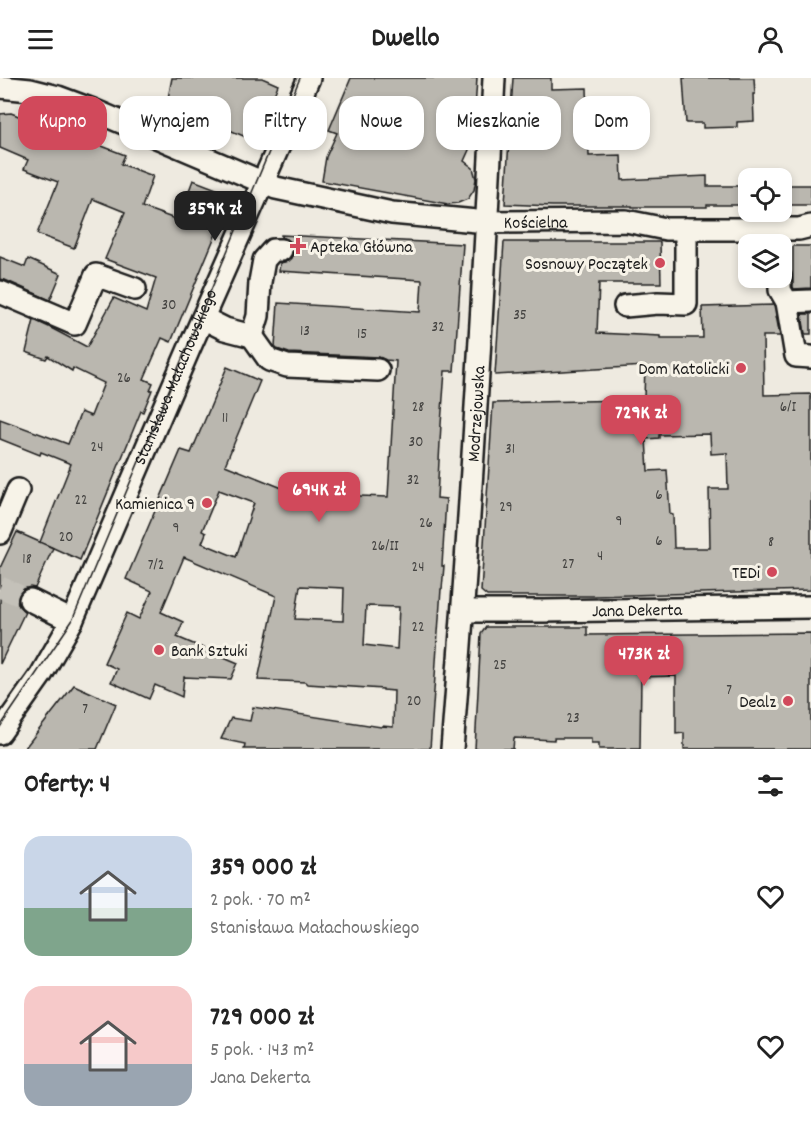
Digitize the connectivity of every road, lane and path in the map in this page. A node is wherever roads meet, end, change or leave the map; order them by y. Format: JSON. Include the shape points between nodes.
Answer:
{"nodes":[{"id":1,"x":309,"y":78,"type":"edge"},
{"id":2,"x":494,"y":78,"type":"edge"},
{"id":3,"x":32,"y":84,"type":"edge"},
{"id":4,"x":0,"y":87,"type":"edge"},
{"id":5,"x":262,"y":183,"type":"junction"},
{"id":6,"x":487,"y":222,"type":"junction"},
{"id":7,"x":811,"y":226,"type":"edge"},
{"id":8,"x":686,"y":229,"type":"junction"},
{"id":9,"x":745,"y":234,"type":"edge"},
{"id":10,"x":787,"y":234,"type":"edge"},
{"id":11,"x":280,"y":249,"type":"dead end"},
{"id":12,"x":780,"y":288,"type":"edge"},
{"id":13,"x":135,"y":289,"type":"dead end"},
{"id":14,"x":0,"y":292,"type":"edge"},
{"id":15,"x":811,"y":301,"type":"edge"},
{"id":16,"x":787,"y":302,"type":"junction"},
{"id":17,"x":625,"y":306,"type":"dead end"},
{"id":18,"x":203,"y":318,"type":"junction"},
{"id":19,"x":252,"y":336,"type":"junction"},
{"id":20,"x":811,"y":357,"type":"edge"},
{"id":21,"x":378,"y":370,"type":"dead end"},
{"id":22,"x":18,"y":490,"type":"dead end"},
{"id":23,"x":0,"y":533,"type":"edge"},
{"id":24,"x":30,"y":600,"type":"tunnel mouth"},
{"id":25,"x":811,"y":607,"type":"edge"},
{"id":26,"x":463,"y":610,"type":"junction"},
{"id":27,"x":72,"y":621,"type":"junction"},
{"id":28,"x":0,"y":733,"type":"edge"},
{"id":29,"x":452,"y":749,"type":"edge"}],
"edges":[{"from":1,"to":5,"type":"street","name":"Stanisława Małachowskiego"},
{"from":2,"to":6,"type":"street","name":"Modrzejowska"},
{"from":3,"to":4,"type":"street","name":"Kościelna"},
{"from":3,"to":5,"type":"street","name":"Kościelna"},
{"from":5,"to":6,"type":"street","name":"Kościelna","via":[[392,213]]},
{"from":5,"to":18,"type":"street","name":"Stanisława Małachowskiego"},
{"from":6,"to":8,"type":"street","name":"Kościelna","via":[[626,221]]},
{"from":6,"to":26,"type":"street","name":"Modrzejowska"},
{"from":7,"to":10,"type":"street","name":"Kościelna"},
{"from":8,"to":9,"type":"street","name":"Kościelna"},
{"from":8,"to":17,"type":"street","via":[[686,304]]},
{"from":11,"to":19,"type":"street","via":[[273,250],[264,260]]},
{"from":12,"to":16,"type":"street"},
{"from":13,"to":14,"type":"street","via":[[96,274],[75,324]]},
{"from":15,"to":16,"type":"street"},
{"from":16,"to":20,"type":"street","via":[[796,356]]},
{"from":18,"to":19,"type":"street"},
{"from":18,"to":27,"type":"street","name":"Stanisława Małachowskiego"},
{"from":19,"to":21,"type":"street","via":[[269,360],[287,366]]},
{"from":22,"to":23,"type":"street"},
{"from":24,"to":27,"type":"street"},
{"from":25,"to":26,"type":"street","name":"Jana Dekerta"},
{"from":26,"to":29,"type":"street","name":"Modrzejowska"},
{"from":27,"to":28,"type":"street","name":"Stanisława Małachowskiego","via":[[41,675]]}]}
